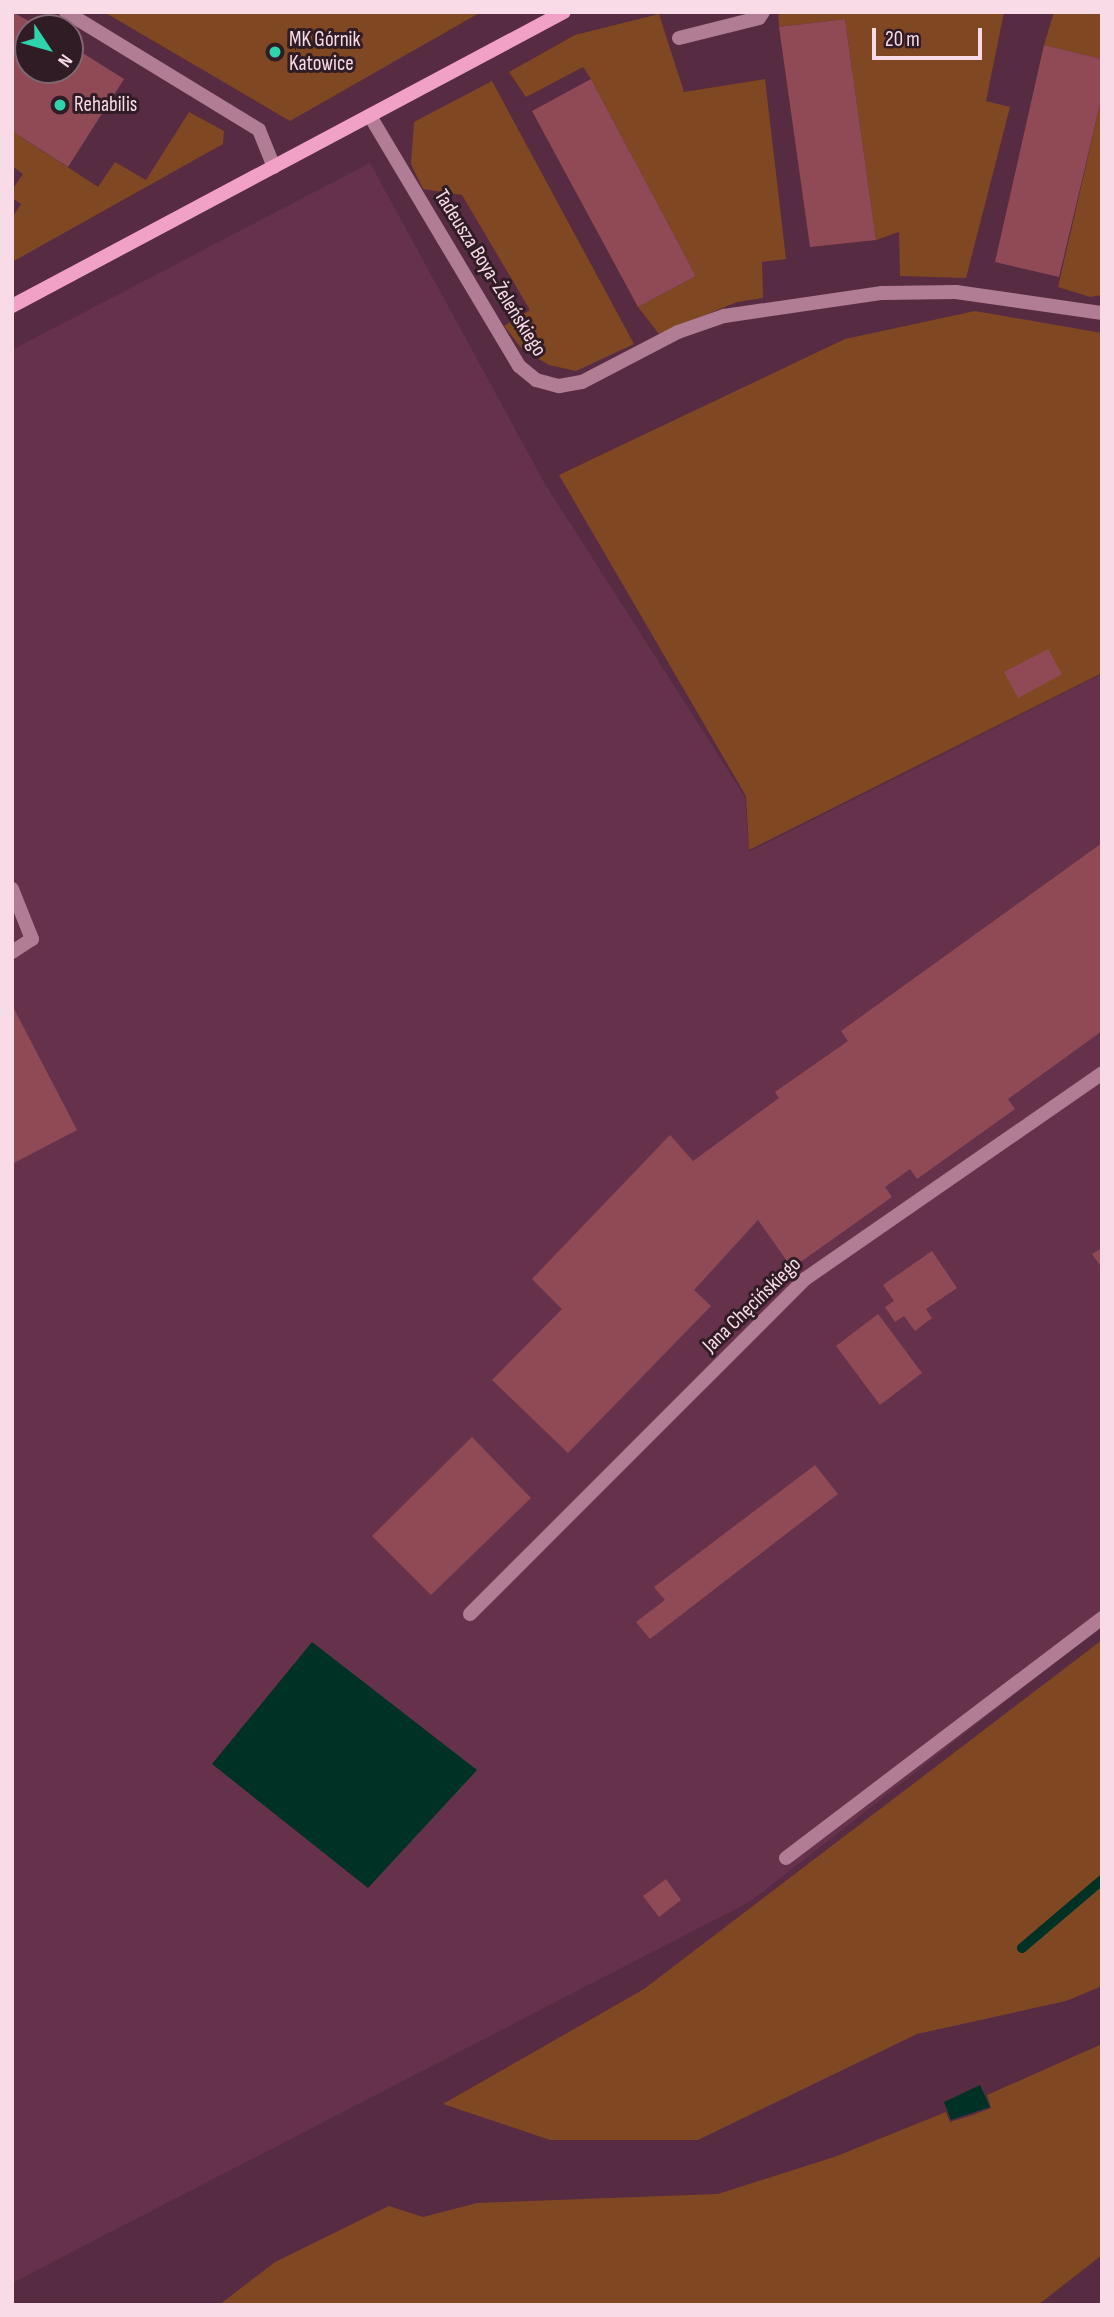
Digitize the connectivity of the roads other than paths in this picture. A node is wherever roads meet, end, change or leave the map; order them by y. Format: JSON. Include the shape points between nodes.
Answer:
{"nodes":[{"id":1,"x":66,"y":12,"type":"edge"},
{"id":2,"x":565,"y":12,"type":"edge"},
{"id":3,"x":763,"y":12,"type":"edge"},
{"id":4,"x":679,"y":38,"type":"dead end"},
{"id":5,"x":370,"y":116,"type":"junction"},
{"id":6,"x":274,"y":167,"type":"junction"},
{"id":7,"x":12,"y":306,"type":"edge"},
{"id":8,"x":1102,"y":313,"type":"edge"},
{"id":9,"x":12,"y":889,"type":"edge"},
{"id":10,"x":12,"y":952,"type":"edge"},
{"id":11,"x":1102,"y":1073,"type":"edge"},
{"id":12,"x":470,"y":1614,"type":"dead end"},
{"id":13,"x":1102,"y":1618,"type":"edge"},
{"id":14,"x":786,"y":1857,"type":"dead end"}],
"edges":[{"from":1,"to":6,"type":"lane","via":[[259,130]]},
{"from":2,"to":5,"type":"street"},
{"from":3,"to":4,"type":"lane","via":[[759,18]]},
{"from":5,"to":6,"type":"street"},
{"from":5,"to":8,"type":"lane","name":"Tadeusza Boya-Żeleńskiego","via":[[519,366],[536,380],[559,386],[582,382],[678,332],[724,316],[882,293],[956,292]]},
{"from":6,"to":7,"type":"street"},
{"from":9,"to":10,"type":"lane","via":[[32,939]]},
{"from":11,"to":12,"type":"lane","name":"Jana Chęcińskiego","via":[[805,1279]]},
{"from":13,"to":14,"type":"lane"}]}
